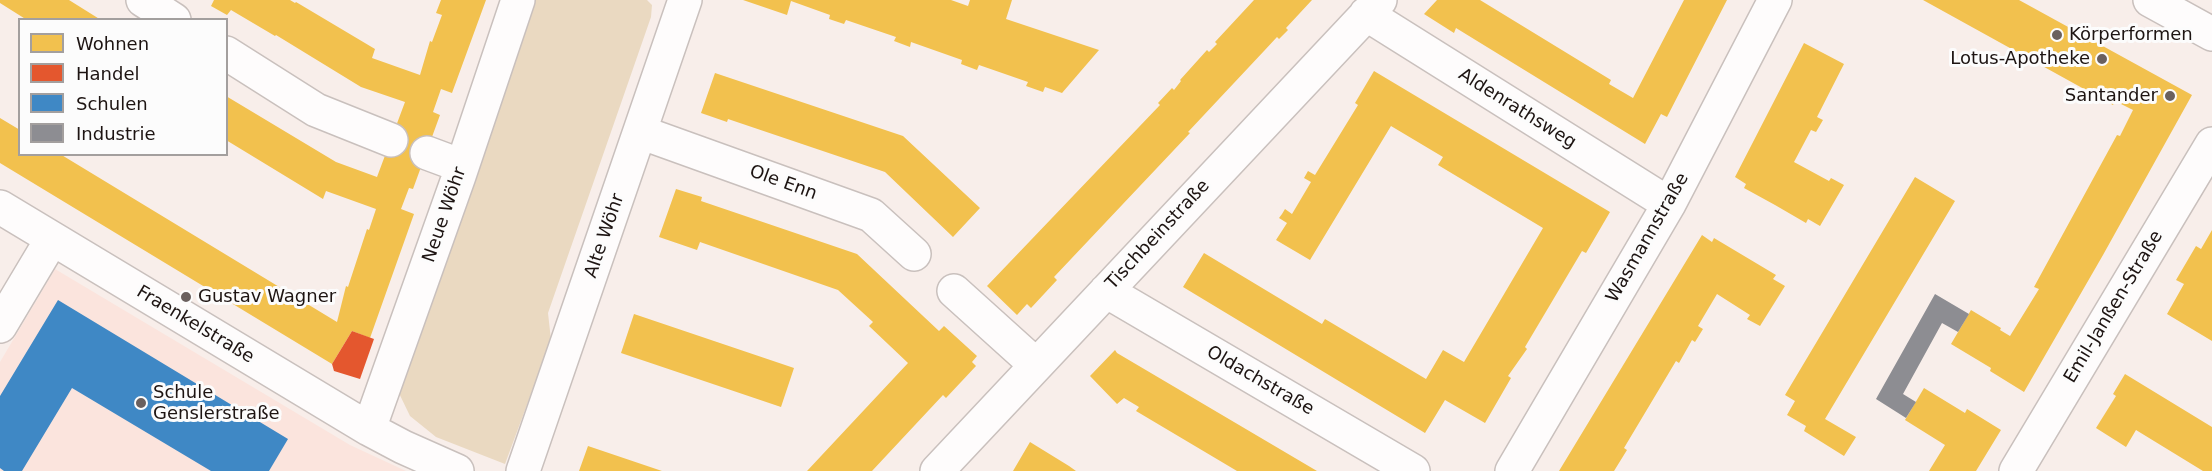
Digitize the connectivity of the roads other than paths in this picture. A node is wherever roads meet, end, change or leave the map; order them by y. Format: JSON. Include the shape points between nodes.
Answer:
{"nodes":[{"id":1,"x":144,"y":0,"type":"edge"},
{"id":2,"x":518,"y":0,"type":"edge"},
{"id":3,"x":685,"y":0,"type":"edge"},
{"id":4,"x":1775,"y":0,"type":"edge"},
{"id":5,"x":2150,"y":0,"type":"edge"},
{"id":6,"x":1373,"y":7,"type":"edge"},
{"id":7,"x":2187,"y":9,"type":"edge"},
{"id":8,"x":171,"y":18,"type":"edge"},
{"id":9,"x":2212,"y":34,"type":"edge"},
{"id":10,"x":228,"y":54,"type":"edge"},
{"id":11,"x":640,"y":132,"type":"junction"},
{"id":12,"x":391,"y":140,"type":"dead end"},
{"id":13,"x":2212,"y":144,"type":"edge"},
{"id":14,"x":427,"y":153,"type":"dead end"},
{"id":15,"x":462,"y":166,"type":"junction"},
{"id":16,"x":1669,"y":204,"type":"junction"},
{"id":17,"x":0,"y":207,"type":"edge"},
{"id":18,"x":52,"y":239,"type":"junction"},
{"id":19,"x":914,"y":254,"type":"dead end"},
{"id":20,"x":954,"y":291,"type":"dead end"},
{"id":21,"x":1106,"y":291,"type":"junction"},
{"id":22,"x":0,"y":326,"type":"edge"},
{"id":23,"x":1036,"y":365,"type":"junction"},
{"id":24,"x":369,"y":429,"type":"junction"},
{"id":25,"x":457,"y":471,"type":"edge"},
{"id":26,"x":523,"y":471,"type":"edge"},
{"id":27,"x":938,"y":471,"type":"edge"},
{"id":28,"x":1413,"y":471,"type":"edge"},
{"id":29,"x":1512,"y":471,"type":"edge"},
{"id":30,"x":2016,"y":471,"type":"edge"}],
"edges":[{"from":1,"to":8,"type":"street"},
{"from":2,"to":15,"type":"street","name":"Neue Wöhr"},
{"from":3,"to":11,"type":"street","name":"Alte Wöhr"},
{"from":4,"to":16,"type":"street","name":"Wasmannstraße"},
{"from":5,"to":7,"type":"street"},
{"from":6,"to":16,"type":"street","name":"Aldenrathsweg"},
{"from":6,"to":21,"type":"street","name":"Tischbeinstraße"},
{"from":7,"to":9,"type":"street"},
{"from":10,"to":12,"type":"street","via":[[316,110]]},
{"from":11,"to":19,"type":"street","name":"Ole Enn","via":[[871,215]]},
{"from":11,"to":26,"type":"street","name":"Alte Wöhr"},
{"from":13,"to":30,"type":"street","name":"Emil-Janßen-Straße"},
{"from":14,"to":15,"type":"street"},
{"from":15,"to":24,"type":"street","name":"Neue Wöhr"},
{"from":16,"to":29,"type":"street","name":"Wasmannstraße"},
{"from":17,"to":18,"type":"street","name":"Fraenkelstraße"},
{"from":18,"to":22,"type":"street"},
{"from":18,"to":24,"type":"street","name":"Fraenkelstraße"},
{"from":20,"to":23,"type":"street"},
{"from":21,"to":23,"type":"street","name":"Tischbeinstraße"},
{"from":21,"to":28,"type":"street","name":"Oldachstraße"},
{"from":23,"to":27,"type":"street","name":"Tischbeinstraße"},
{"from":24,"to":25,"type":"street","name":"Fraenkelstraße"}]}
